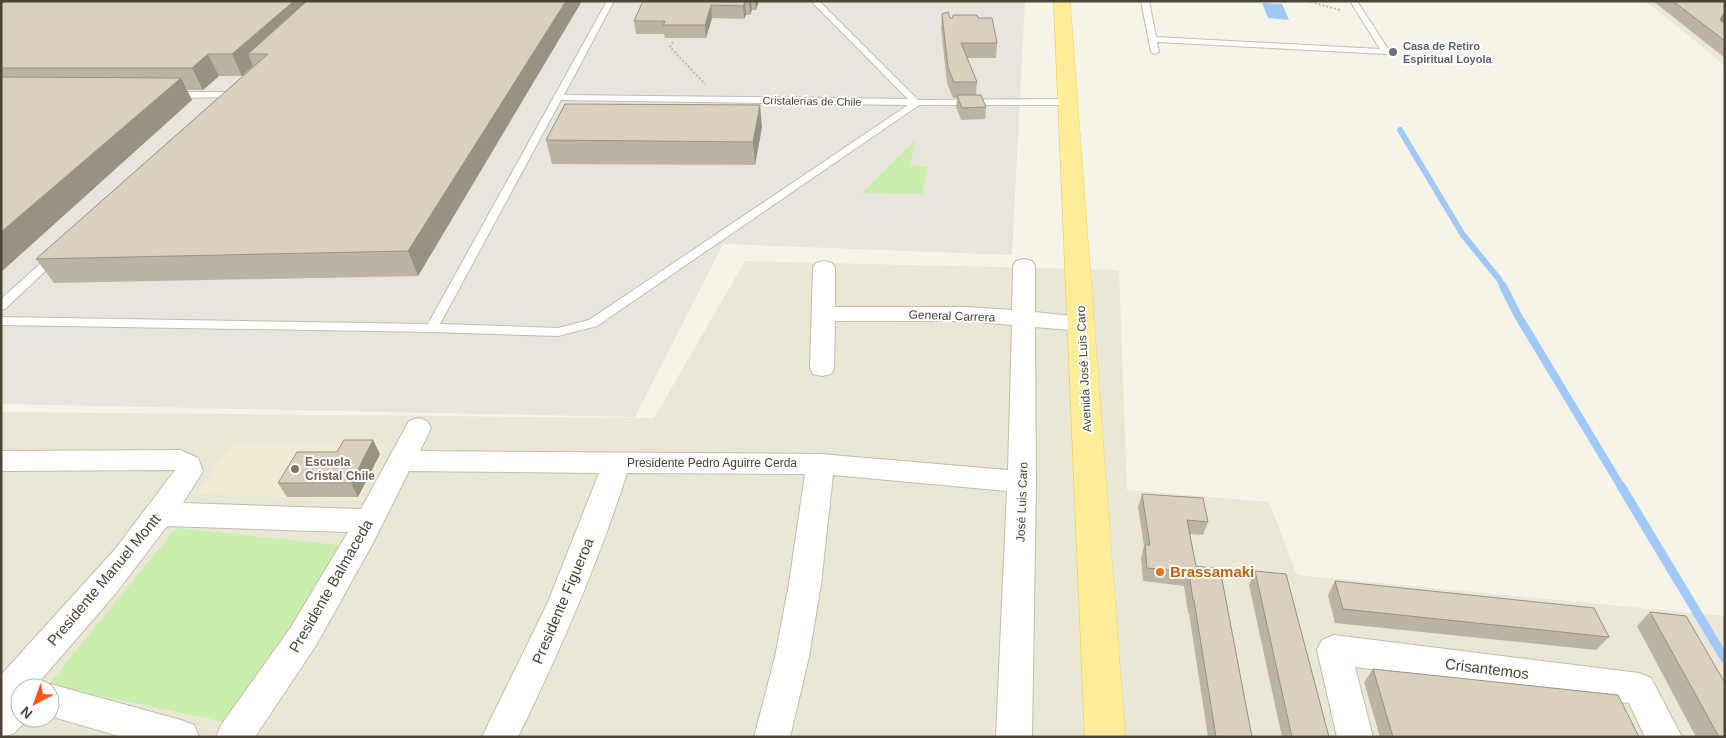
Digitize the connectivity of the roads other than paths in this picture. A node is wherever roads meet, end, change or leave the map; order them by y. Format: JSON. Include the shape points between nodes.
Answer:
{"nodes":[{"id":1,"x":611,"y":1,"type":"edge"},
{"id":2,"x":814,"y":1,"type":"edge"},
{"id":3,"x":1062,"y":1,"type":"edge"},
{"id":4,"x":1145,"y":1,"type":"edge"},
{"id":5,"x":1352,"y":1,"type":"edge"},
{"id":6,"x":1152,"y":39,"type":"junction"},
{"id":7,"x":1155,"y":52,"type":"dead end"},
{"id":8,"x":160,"y":95,"type":"edge"},
{"id":9,"x":229,"y":95,"type":"edge"},
{"id":10,"x":557,"y":97,"type":"junction"},
{"id":11,"x":1068,"y":102,"type":"junction"},
{"id":12,"x":916,"y":103,"type":"junction"},
{"id":13,"x":58,"y":254,"type":"edge"},
{"id":14,"x":1024,"y":266,"type":"dead end"},
{"id":15,"x":824,"y":268,"type":"dead end"},
{"id":16,"x":1,"y":306,"type":"edge"},
{"id":17,"x":823,"y":314,"type":"junction"},
{"id":18,"x":1025,"y":319,"type":"junction"},
{"id":19,"x":1,"y":321,"type":"edge"},
{"id":20,"x":1081,"y":323,"type":"junction"},
{"id":21,"x":432,"y":328,"type":"junction"},
{"id":22,"x":822,"y":368,"type":"dead end"},
{"id":23,"x":418,"y":428,"type":"dead end"},
{"id":24,"x":1,"y":461,"type":"edge"},
{"id":25,"x":400,"y":461,"type":"junction"},
{"id":26,"x":617,"y":462,"type":"junction"},
{"id":27,"x":820,"y":464,"type":"junction"},
{"id":28,"x":1022,"y":482,"type":"junction"},
{"id":29,"x":160,"y":514,"type":"junction"},
{"id":30,"x":369,"y":521,"type":"junction"},
{"id":31,"x":25,"y":678,"type":"edge"},
{"id":32,"x":10,"y":700,"type":"edge"},
{"id":33,"x":60,"y":703,"type":"edge"},
{"id":34,"x":1,"y":722,"type":"edge"},
{"id":35,"x":181,"y":737,"type":"edge"},
{"id":36,"x":234,"y":737,"type":"edge"},
{"id":37,"x":500,"y":737,"type":"edge"},
{"id":38,"x":772,"y":737,"type":"edge"},
{"id":39,"x":1014,"y":737,"type":"edge"},
{"id":40,"x":1105,"y":737,"type":"edge"},
{"id":41,"x":1355,"y":737,"type":"edge"},
{"id":42,"x":1664,"y":737,"type":"edge"}],
"edges":[{"from":1,"to":10,"type":"lane"},
{"from":2,"to":12,"type":"lane"},
{"from":3,"to":11,"type":"main road","name":"Avenida José Luis Caro"},
{"from":4,"to":6,"type":"lane"},
{"from":5,"to":6,"type":"lane","via":[[1386,52]]},
{"from":6,"to":7,"type":"lane"},
{"from":8,"to":9,"type":"lane"},
{"from":10,"to":12,"type":"lane","name":"Cristalerías de Chile"},
{"from":10,"to":21,"type":"lane"},
{"from":11,"to":12,"type":"lane","name":"Cristalerías de Chile"},
{"from":11,"to":20,"type":"main road","name":"Avenida José Luis Caro"},
{"from":12,"to":21,"type":"lane","via":[[593,323],[558,332]]},
{"from":13,"to":16,"type":"lane"},
{"from":14,"to":18,"type":"street","name":"José Luis Caro"},
{"from":15,"to":17,"type":"street"},
{"from":17,"to":18,"type":"street","name":"General Carrera","via":[[967,314]]},
{"from":17,"to":22,"type":"street"},
{"from":18,"to":20,"type":"street","name":"General Carrera"},
{"from":18,"to":28,"type":"street","name":"José Luis Caro"},
{"from":19,"to":21,"type":"lane"},
{"from":20,"to":40,"type":"main road","name":"Avenida José Luis Caro"},
{"from":23,"to":25,"type":"street","name":"Presidente Balmaceda"},
{"from":24,"to":29,"type":"street","name":"Presidente Manuel Montt","via":[[180,460],[188,465],[189,471]]},
{"from":25,"to":26,"type":"street","name":"Presidente Pedro Aguirre Cerda"},
{"from":25,"to":30,"type":"street","name":"Presidente Balmaceda"},
{"from":26,"to":27,"type":"street","name":"Presidente Pedro Aguirre Cerda"},
{"from":26,"to":37,"type":"street","name":"Presidente Figueroa","via":[[566,600]]},
{"from":27,"to":28,"type":"street","name":"Presidente Pedro Aguirre Cerda"},
{"from":27,"to":38,"type":"street","via":[[805,584],[792,657]]},
{"from":28,"to":39,"type":"street","name":"José Luis Caro"},
{"from":29,"to":30,"type":"street"},
{"from":29,"to":31,"type":"street","name":"Presidente Manuel Montt"},
{"from":30,"to":36,"type":"street","name":"Presidente Balmaceda","via":[[303,637]]},
{"from":32,"to":34,"type":"street","name":"Presidente Manuel Montt"},
{"from":33,"to":35,"type":"street"},
{"from":41,"to":42,"type":"street","name":"Crisantemos","via":[[1334,650],[1639,688]]}]}
